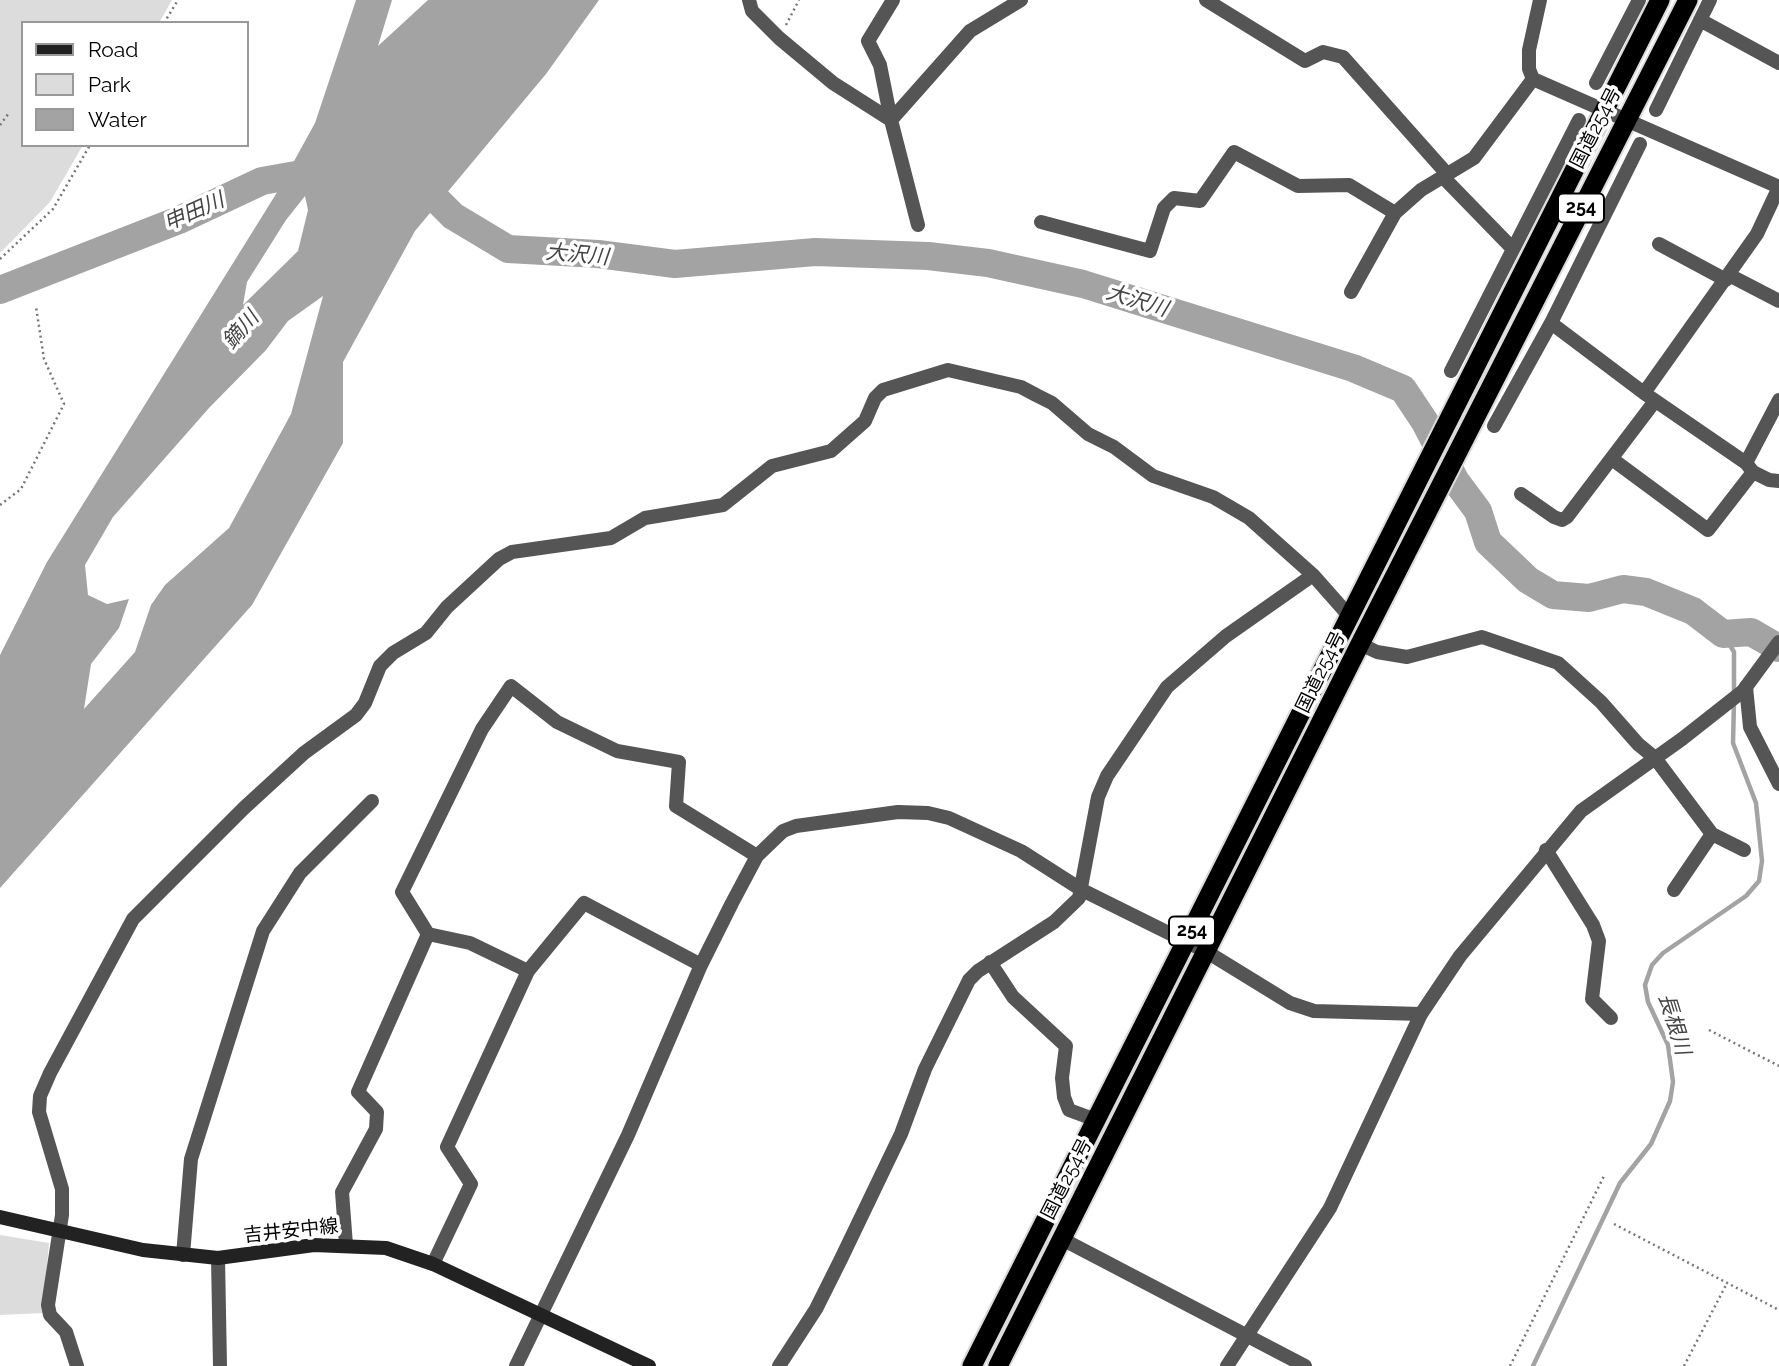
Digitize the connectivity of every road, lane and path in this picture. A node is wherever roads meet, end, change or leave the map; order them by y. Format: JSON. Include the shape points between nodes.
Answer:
{"nodes":[{"id":1,"x":178,"y":0,"type":"edge"},
{"id":2,"x":749,"y":0,"type":"edge"},
{"id":3,"x":799,"y":0,"type":"edge"},
{"id":4,"x":893,"y":0,"type":"edge"},
{"id":5,"x":1021,"y":0,"type":"edge"},
{"id":6,"x":1206,"y":0,"type":"edge"},
{"id":7,"x":1540,"y":0,"type":"edge"},
{"id":8,"x":1639,"y":0,"type":"edge"},
{"id":9,"x":1653,"y":0,"type":"edge"},
{"id":10,"x":1660,"y":0,"type":"edge"},
{"id":11,"x":1688,"y":0,"type":"edge"},
{"id":12,"x":1710,"y":0,"type":"edge"},
{"id":13,"x":1700,"y":20,"type":"junction"},
{"id":14,"x":165,"y":21,"type":"edge"},
{"id":15,"x":1646,"y":29,"type":"junction"},
{"id":16,"x":779,"y":38,"type":"junction"},
{"id":17,"x":1779,"y":63,"type":"edge"},
{"id":18,"x":1533,"y":79,"type":"junction"},
{"id":19,"x":1597,"y":83,"type":"dead end"},
{"id":20,"x":1605,"y":109,"type":"junction"},
{"id":21,"x":1656,"y":110,"type":"dead end"},
{"id":22,"x":9,"y":113,"type":"dead end"},
{"id":23,"x":1626,"y":119,"type":"junction"},
{"id":24,"x":891,"y":120,"type":"junction"},
{"id":25,"x":1579,"y":120,"type":"dead end"},
{"id":26,"x":0,"y":125,"type":"edge"},
{"id":27,"x":1640,"y":144,"type":"dead end"},
{"id":28,"x":89,"y":147,"type":"edge"},
{"id":29,"x":66,"y":175,"type":"dead end"},
{"id":30,"x":1446,"y":176,"type":"junction"},
{"id":31,"x":71,"y":177,"type":"junction"},
{"id":32,"x":1779,"y":187,"type":"edge"},
{"id":33,"x":1395,"y":213,"type":"junction"},
{"id":34,"x":1576,"y":218,"type":"junction"},
{"id":35,"x":1041,"y":222,"type":"dead end"},
{"id":36,"x":918,"y":225,"type":"dead end"},
{"id":37,"x":1659,"y":244,"type":"dead end"},
{"id":38,"x":1514,"y":249,"type":"junction"},
{"id":39,"x":0,"y":259,"type":"edge"},
{"id":40,"x":1575,"y":274,"type":"junction"},
{"id":41,"x":1728,"y":277,"type":"junction"},
{"id":42,"x":1351,"y":292,"type":"dead end"},
{"id":43,"x":1779,"y":301,"type":"edge"},
{"id":44,"x":36,"y":307,"type":"dead end"},
{"id":45,"x":1551,"y":323,"type":"junction"},
{"id":46,"x":1451,"y":371,"type":"dead end"},
{"id":47,"x":1650,"y":397,"type":"junction"},
{"id":48,"x":1779,"y":400,"type":"edge"},
{"id":49,"x":1485,"y":422,"type":"junction"},
{"id":50,"x":1612,"y":460,"type":"junction"},
{"id":51,"x":1749,"y":467,"type":"junction"},
{"id":52,"x":1779,"y":481,"type":"edge"},
{"id":53,"x":1521,"y":494,"type":"dead end"},
{"id":54,"x":0,"y":505,"type":"edge"},
{"id":55,"x":1313,"y":575,"type":"junction"},
{"id":56,"x":1351,"y":618,"type":"junction"},
{"id":57,"x":1779,"y":642,"type":"edge"},
{"id":58,"x":1360,"y":644,"type":"junction"},
{"id":59,"x":1744,"y":689,"type":"junction"},
{"id":60,"x":1656,"y":758,"type":"junction"},
{"id":61,"x":1779,"y":784,"type":"edge"},
{"id":62,"x":372,"y":801,"type":"dead end"},
{"id":63,"x":1712,"y":834,"type":"junction"},
{"id":64,"x":1546,"y":850,"type":"junction"},
{"id":65,"x":1744,"y":850,"type":"dead end"},
{"id":66,"x":757,"y":856,"type":"junction"},
{"id":67,"x":1082,"y":890,"type":"junction"},
{"id":68,"x":1674,"y":890,"type":"dead end"},
{"id":69,"x":428,"y":934,"type":"junction"},
{"id":70,"x":1187,"y":942,"type":"junction"},
{"id":71,"x":1207,"y":952,"type":"junction"},
{"id":72,"x":990,"y":962,"type":"junction"},
{"id":73,"x":701,"y":965,"type":"junction"},
{"id":74,"x":528,"y":971,"type":"junction"},
{"id":75,"x":1421,"y":1014,"type":"junction"},
{"id":76,"x":1611,"y":1018,"type":"dead end"},
{"id":77,"x":1709,"y":1030,"type":"dead end"},
{"id":78,"x":1779,"y":1066,"type":"edge"},
{"id":79,"x":1096,"y":1120,"type":"junction"},
{"id":80,"x":1605,"y":1174,"type":"dead end"},
{"id":81,"x":0,"y":1217,"type":"edge"},
{"id":82,"x":1614,"y":1224,"type":"dead end"},
{"id":83,"x":61,"y":1232,"type":"junction"},
{"id":84,"x":1062,"y":1239,"type":"junction"},
{"id":85,"x":346,"y":1245,"type":"junction"},
{"id":86,"x":183,"y":1255,"type":"junction"},
{"id":87,"x":218,"y":1258,"type":"junction"},
{"id":88,"x":433,"y":1264,"type":"junction"},
{"id":89,"x":1727,"y":1283,"type":"junction"},
{"id":90,"x":1779,"y":1310,"type":"edge"},
{"id":91,"x":541,"y":1312,"type":"junction"},
{"id":92,"x":1244,"y":1336,"type":"junction"},
{"id":93,"x":622,"y":1360,"type":"edge"},
{"id":94,"x":78,"y":1366,"type":"edge"},
{"id":95,"x":220,"y":1366,"type":"edge"},
{"id":96,"x":516,"y":1366,"type":"edge"},
{"id":97,"x":649,"y":1366,"type":"edge"},
{"id":98,"x":779,"y":1366,"type":"edge"},
{"id":99,"x":972,"y":1366,"type":"edge"},
{"id":100,"x":998,"y":1366,"type":"edge"},
{"id":101,"x":1227,"y":1366,"type":"edge"},
{"id":102,"x":1305,"y":1366,"type":"edge"},
{"id":103,"x":1510,"y":1366,"type":"edge"},
{"id":104,"x":1684,"y":1366,"type":"edge"}],
"edges":[{"from":1,"to":14,"type":"path"},
{"from":2,"to":16,"type":"street","via":[[752,11]]},
{"from":3,"to":16,"type":"path"},
{"from":4,"to":24,"type":"street","via":[[868,41],[880,65]]},
{"from":5,"to":24,"type":"street","via":[[970,31]]},
{"from":6,"to":30,"type":"street","via":[[1305,61],[1323,52],[1343,57]]},
{"from":7,"to":18,"type":"street","via":[[1528,50]]},
{"from":8,"to":19,"type":"street"},
{"from":9,"to":15,"type":"street"},
{"from":10,"to":15,"type":"highway","name":"国道254号","number":"254"},
{"from":11,"to":23,"type":"highway","name":"国道254号","number":"254"},
{"from":12,"to":13,"type":"street"},
{"from":13,"to":17,"type":"street"},
{"from":13,"to":21,"type":"street"},
{"from":15,"to":20,"type":"highway","name":"国道254号","number":"254"},
{"from":16,"to":24,"type":"street","via":[[832,83]]},
{"from":18,"to":20,"type":"street"},
{"from":18,"to":30,"type":"street","via":[[1474,158]]},
{"from":20,"to":23,"type":"street"},
{"from":20,"to":56,"type":"highway","name":"国道254号","number":"254"},
{"from":22,"to":26,"type":"path"},
{"from":23,"to":32,"type":"street"},
{"from":23,"to":34,"type":"highway","name":"国道254号","number":"254"},
{"from":24,"to":36,"type":"street"},
{"from":25,"to":38,"type":"street"},
{"from":27,"to":40,"type":"street"},
{"from":28,"to":31,"type":"path"},
{"from":29,"to":31,"type":"path"},
{"from":30,"to":33,"type":"street"},
{"from":30,"to":38,"type":"street"},
{"from":31,"to":39,"type":"path","via":[[52,209]]},
{"from":32,"to":41,"type":"street","via":[[1757,234]]},
{"from":33,"to":35,"type":"street","via":[[1349,185],[1298,186],[1234,152],[1200,201],[1174,198],[1164,208],[1150,251]]},
{"from":33,"to":42,"type":"street"},
{"from":34,"to":40,"type":"street"},
{"from":34,"to":49,"type":"highway","name":"国道254号","number":"254"},
{"from":37,"to":41,"type":"street"},
{"from":38,"to":46,"type":"street"},
{"from":40,"to":45,"type":"street"},
{"from":41,"to":43,"type":"street"},
{"from":41,"to":47,"type":"street"},
{"from":44,"to":54,"type":"path","via":[[44,359],[64,404],[22,489]]},
{"from":45,"to":47,"type":"street"},
{"from":45,"to":49,"type":"street"},
{"from":47,"to":50,"type":"street"},
{"from":47,"to":51,"type":"street"},
{"from":48,"to":51,"type":"street"},
{"from":49,"to":58,"type":"highway","name":"国道254号","number":"254","via":[[1427,517]]},
{"from":50,"to":51,"type":"street","via":[[1708,530]]},
{"from":50,"to":53,"type":"street","via":[[1562,520]]},
{"from":51,"to":52,"type":"street"},
{"from":55,"to":56,"type":"street"},
{"from":55,"to":67,"type":"street","via":[[1226,636],[1167,687],[1107,776],[1098,797]]},
{"from":55,"to":83,"type":"street","via":[[1249,518],[1213,497],[1153,476],[1088,434],[1052,403],[1021,387],[948,370],[883,390],[865,421],[831,451],[772,466],[723,505],[645,518],[611,538],[512,552],[447,607],[426,633],[393,653],[380,666],[356,715],[304,753],[133,919],[40,1096],[39,1112],[62,1189]]},
{"from":56,"to":70,"type":"highway","name":"国道254号","number":"254"},
{"from":57,"to":59,"type":"street"},
{"from":58,"to":60,"type":"street","via":[[1377,652],[1408,656],[1482,637],[1546,658],[1585,686]]},
{"from":58,"to":71,"type":"highway","name":"国道254号","number":"254"},
{"from":59,"to":60,"type":"street"},
{"from":59,"to":61,"type":"street","via":[[1750,727]]},
{"from":60,"to":63,"type":"street"},
{"from":60,"to":64,"type":"street","via":[[1581,811]]},
{"from":62,"to":86,"type":"street","via":[[300,873],[263,931],[191,1159]]},
{"from":63,"to":65,"type":"street"},
{"from":63,"to":68,"type":"street"},
{"from":64,"to":75,"type":"street","via":[[1460,956]]},
{"from":64,"to":76,"type":"street","via":[[1593,925],[1599,942],[1592,999]]},
{"from":66,"to":67,"type":"street","via":[[783,831],[796,826],[928,813],[1021,851]]},
{"from":66,"to":69,"type":"street","via":[[677,806],[679,762],[617,751],[557,722],[511,686],[482,729],[402,892]]},
{"from":66,"to":73,"type":"street"},
{"from":67,"to":70,"type":"street"},
{"from":67,"to":72,"type":"street","via":[[1054,922]]},
{"from":69,"to":74,"type":"street","via":[[470,943]]},
{"from":69,"to":85,"type":"street","via":[[359,1092],[376,1112],[376,1129],[342,1192]]},
{"from":70,"to":71,"type":"street"},
{"from":70,"to":79,"type":"highway","name":"国道254号","number":"254"},
{"from":71,"to":75,"type":"street","via":[[1267,991],[1314,1011]]},
{"from":71,"to":84,"type":"highway","name":"国道254号","number":"254"},
{"from":72,"to":79,"type":"street","via":[[1013,997],[1066,1046],[1062,1078],[1069,1110]]},
{"from":72,"to":98,"type":"street","via":[[969,980],[958,1000],[835,1272]]},
{"from":73,"to":74,"type":"street","via":[[584,903]]},
{"from":73,"to":91,"type":"street","via":[[628,1135]]},
{"from":74,"to":88,"type":"street","via":[[447,1147],[471,1184]]},
{"from":75,"to":92,"type":"street","via":[[1330,1208]]},
{"from":77,"to":78,"type":"path"},
{"from":79,"to":99,"type":"highway","name":"国道254号","number":"254"},
{"from":80,"to":103,"type":"path"},
{"from":81,"to":83,"type":"main road","name":"吉井安中線"},
{"from":82,"to":89,"type":"path"},
{"from":83,"to":86,"type":"main road","name":"吉井安中線"},
{"from":83,"to":94,"type":"street","via":[[48,1305],[50,1315],[66,1332]]},
{"from":84,"to":92,"type":"street"},
{"from":84,"to":100,"type":"highway","name":"国道254号","number":"254"},
{"from":85,"to":87,"type":"main road","name":"吉井安中線"},
{"from":85,"to":88,"type":"main road","name":"吉井安中線","via":[[386,1248]]},
{"from":86,"to":87,"type":"main road","name":"吉井安中線"},
{"from":87,"to":95,"type":"street"},
{"from":88,"to":91,"type":"main road","name":"吉井安中線"},
{"from":89,"to":90,"type":"path"},
{"from":89,"to":104,"type":"path"},
{"from":91,"to":93,"type":"main road","name":"吉井安中線"},
{"from":91,"to":96,"type":"street"},
{"from":92,"to":101,"type":"street"},
{"from":92,"to":102,"type":"street"},
{"from":93,"to":97,"type":"main road","name":"吉井安中線"}]}
